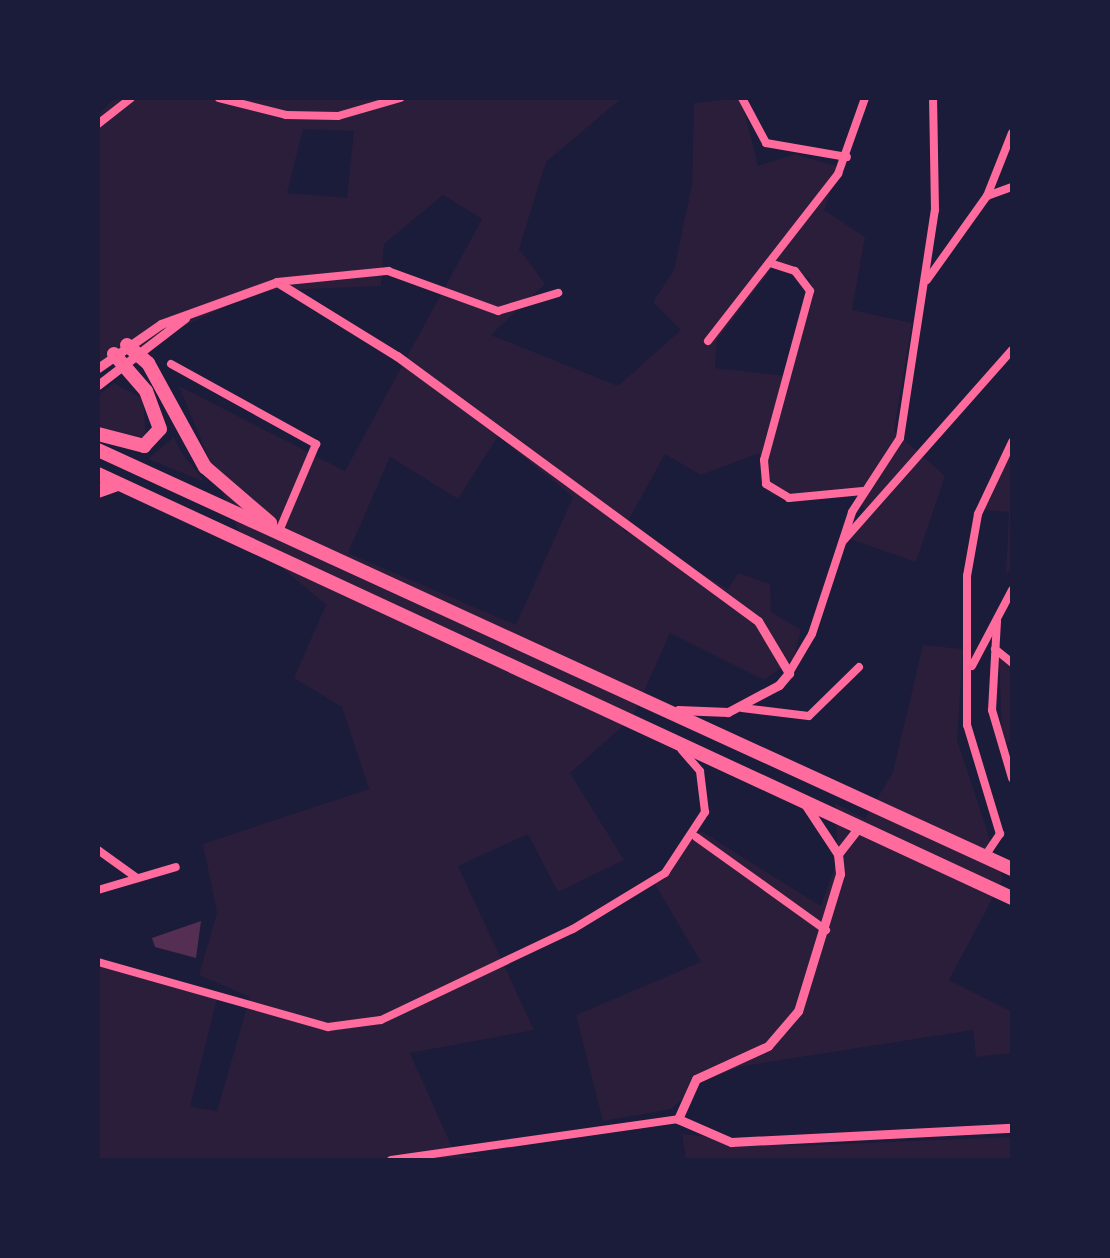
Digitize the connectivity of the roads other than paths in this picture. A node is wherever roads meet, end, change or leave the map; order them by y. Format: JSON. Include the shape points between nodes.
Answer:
{"nodes":[{"id":1,"x":131,"y":98,"type":"edge"},
{"id":2,"x":219,"y":98,"type":"edge"},
{"id":3,"x":400,"y":98,"type":"edge"},
{"id":4,"x":742,"y":98,"type":"edge"},
{"id":5,"x":865,"y":98,"type":"edge"},
{"id":6,"x":933,"y":98,"type":"edge"},
{"id":7,"x":98,"y":124,"type":"edge"},
{"id":8,"x":1012,"y":132,"type":"edge"},
{"id":9,"x":847,"y":158,"type":"junction"},
{"id":10,"x":1012,"y":186,"type":"edge"},
{"id":11,"x":986,"y":196,"type":"junction"},
{"id":12,"x":770,"y":263,"type":"junction"},
{"id":13,"x":277,"y":282,"type":"junction"},
{"id":14,"x":924,"y":284,"type":"junction"},
{"id":15,"x":558,"y":293,"type":"dead end"},
{"id":16,"x":708,"y":341,"type":"dead end"},
{"id":17,"x":1012,"y":350,"type":"edge"},
{"id":18,"x":126,"y":354,"type":"junction"},
{"id":19,"x":171,"y":364,"type":"dead end"},
{"id":20,"x":98,"y":368,"type":"edge"},
{"id":21,"x":98,"y":385,"type":"edge"},
{"id":22,"x":98,"y":434,"type":"edge"},
{"id":23,"x":1012,"y":442,"type":"edge"},
{"id":24,"x":98,"y":450,"type":"edge"},
{"id":25,"x":98,"y":474,"type":"edge"},
{"id":26,"x":118,"y":484,"type":"junction"},
{"id":27,"x":98,"y":491,"type":"edge"},
{"id":28,"x":863,"y":491,"type":"junction"},
{"id":29,"x":276,"y":529,"type":"junction"},
{"id":30,"x":838,"y":546,"type":"junction"},
{"id":31,"x":1012,"y":590,"type":"edge"},
{"id":32,"x":996,"y":621,"type":"junction"},
{"id":33,"x":995,"y":649,"type":"junction"},
{"id":34,"x":1012,"y":663,"type":"edge"},
{"id":35,"x":859,"y":667,"type":"dead end"},
{"id":36,"x":972,"y":667,"type":"junction"},
{"id":37,"x":789,"y":673,"type":"junction"},
{"id":38,"x":663,"y":707,"type":"junction"},
{"id":39,"x":742,"y":708,"type":"junction"},
{"id":40,"x":672,"y":739,"type":"junction"},
{"id":41,"x":1012,"y":778,"type":"edge"},
{"id":42,"x":804,"y":804,"type":"junction"},
{"id":43,"x":858,"y":828,"type":"junction"},
{"id":44,"x":696,"y":837,"type":"junction"},
{"id":45,"x":98,"y":850,"type":"edge"},
{"id":46,"x":838,"y":854,"type":"junction"},
{"id":47,"x":985,"y":856,"type":"junction"},
{"id":48,"x":176,"y":867,"type":"dead end"},
{"id":49,"x":1012,"y":869,"type":"edge"},
{"id":50,"x":137,"y":878,"type":"junction"},
{"id":51,"x":98,"y":890,"type":"edge"},
{"id":52,"x":1012,"y":898,"type":"edge"},
{"id":53,"x":826,"y":930,"type":"junction"},
{"id":54,"x":98,"y":962,"type":"edge"},
{"id":55,"x":678,"y":1119,"type":"junction"},
{"id":56,"x":1012,"y":1128,"type":"edge"},
{"id":57,"x":391,"y":1160,"type":"edge"}],
"edges":[{"from":1,"to":7,"type":"street"},
{"from":2,"to":3,"type":"street","via":[[318,116]]},
{"from":4,"to":9,"type":"street","via":[[766,142]]},
{"from":5,"to":9,"type":"street"},
{"from":6,"to":14,"type":"street","via":[[938,160]]},
{"from":8,"to":11,"type":"street"},
{"from":9,"to":12,"type":"street"},
{"from":10,"to":11,"type":"street"},
{"from":11,"to":14,"type":"street"},
{"from":12,"to":16,"type":"street"},
{"from":12,"to":28,"type":"street","via":[[795,271],[810,291],[764,460],[766,484],[789,498]]},
{"from":13,"to":15,"type":"street","via":[[388,272],[498,311]]},
{"from":13,"to":18,"type":"street","via":[[195,310]]},
{"from":13,"to":37,"type":"street","via":[[397,356],[729,595]]},
{"from":14,"to":28,"type":"street","via":[[900,438]]},
{"from":17,"to":30,"type":"street"},
{"from":18,"to":20,"type":"street"},
{"from":18,"to":21,"type":"street"},
{"from":18,"to":22,"type":"highway","via":[[160,429],[144,446]]},
{"from":18,"to":29,"type":"highway","via":[[205,468]]},
{"from":19,"to":29,"type":"street","via":[[316,444]]},
{"from":23,"to":36,"type":"street","via":[[984,496],[969,556]]},
{"from":24,"to":29,"type":"highway"},
{"from":25,"to":26,"type":"highway"},
{"from":26,"to":27,"type":"highway"},
{"from":26,"to":40,"type":"highway"},
{"from":28,"to":30,"type":"street"},
{"from":29,"to":38,"type":"highway"},
{"from":30,"to":37,"type":"street","via":[[812,634]]},
{"from":31,"to":32,"type":"street"},
{"from":32,"to":33,"type":"street"},
{"from":32,"to":36,"type":"street"},
{"from":33,"to":34,"type":"street"},
{"from":33,"to":41,"type":"street","via":[[992,710]]},
{"from":35,"to":39,"type":"street","via":[[809,716]]},
{"from":36,"to":47,"type":"street","via":[[967,725],[1000,834]]},
{"from":37,"to":39,"type":"street"},
{"from":38,"to":39,"type":"street","via":[[706,715]]},
{"from":38,"to":47,"type":"highway"},
{"from":40,"to":42,"type":"highway"},
{"from":40,"to":44,"type":"street","via":[[704,783]]},
{"from":42,"to":43,"type":"highway"},
{"from":42,"to":46,"type":"street"},
{"from":43,"to":46,"type":"street"},
{"from":43,"to":52,"type":"highway"},
{"from":44,"to":53,"type":"street"},
{"from":44,"to":54,"type":"street","via":[[626,901],[354,1027]]},
{"from":45,"to":50,"type":"street"},
{"from":46,"to":53,"type":"street"},
{"from":47,"to":49,"type":"highway"},
{"from":48,"to":50,"type":"street"},
{"from":50,"to":51,"type":"street"},
{"from":53,"to":55,"type":"street","via":[[792,1022],[768,1046],[696,1079]]},
{"from":55,"to":56,"type":"street","via":[[713,1138],[747,1142]]},
{"from":55,"to":57,"type":"street"}]}
